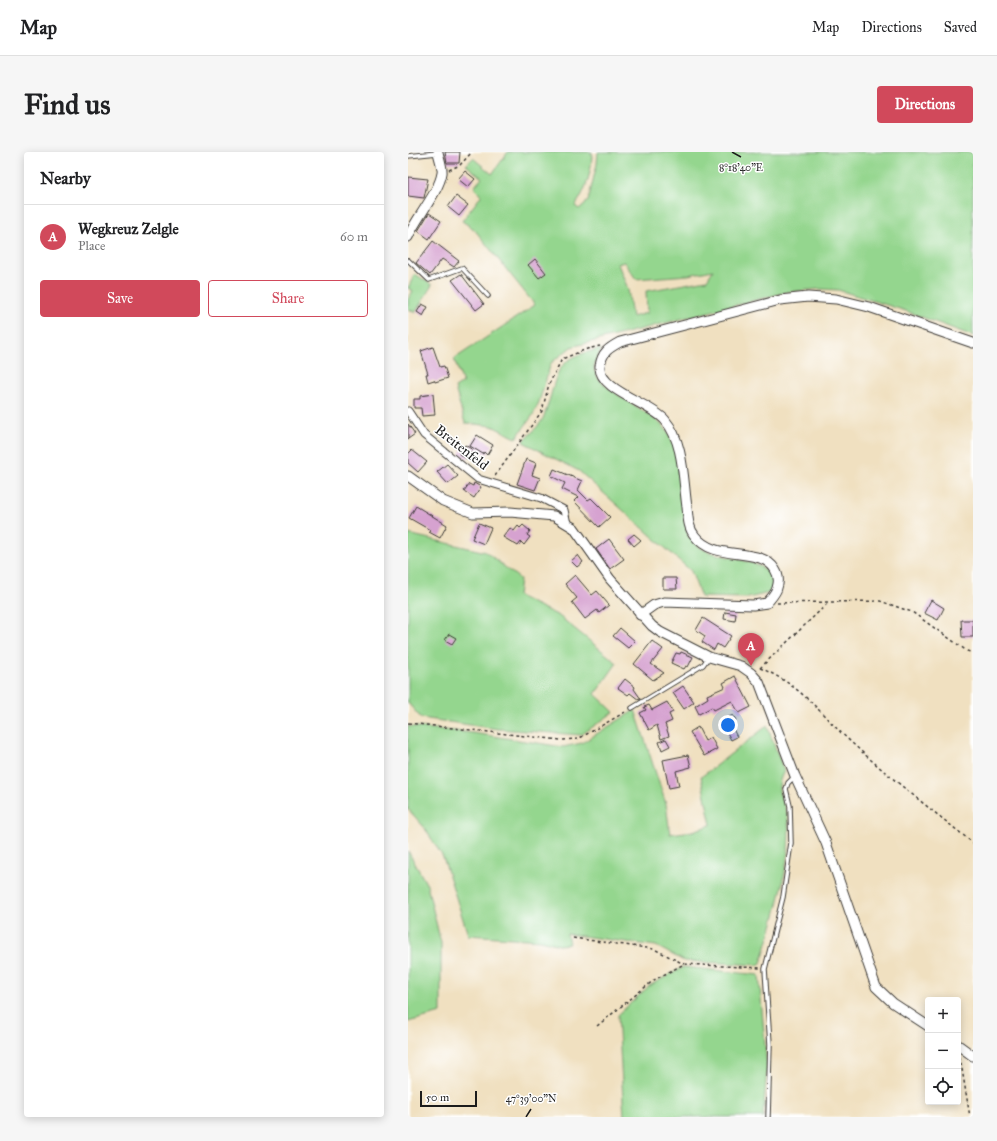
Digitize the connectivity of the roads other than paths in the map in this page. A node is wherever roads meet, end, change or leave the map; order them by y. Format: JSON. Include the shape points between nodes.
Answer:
{"nodes":[{"id":1,"x":438,"y":152,"type":"edge"},
{"id":2,"x":408,"y":156,"type":"edge"},
{"id":3,"x":410,"y":229,"type":"edge"},
{"id":4,"x":408,"y":237,"type":"edge"},
{"id":5,"x":408,"y":260,"type":"edge"},
{"id":6,"x":488,"y":296,"type":"dead end"},
{"id":7,"x":973,"y":343,"type":"edge"},
{"id":8,"x":408,"y":411,"type":"edge"},
{"id":9,"x":408,"y":476,"type":"edge"},
{"id":10,"x":567,"y":524,"type":"junction"},
{"id":11,"x":640,"y":615,"type":"junction"},
{"id":12,"x":709,"y":657,"type":"junction"},
{"id":13,"x":632,"y":708,"type":"road end"},
{"id":14,"x":796,"y":776,"type":"junction"},
{"id":15,"x":925,"y":1024,"type":"edge"},
{"id":16,"x":961,"y":1050,"type":"edge"},
{"id":17,"x":973,"y":1056,"type":"edge"},
{"id":18,"x":768,"y":1117,"type":"edge"}],
"edges":[{"from":1,"to":2,"type":"lane"},
{"from":1,"to":3,"type":"street","via":[[442,173],[431,198]]},
{"from":3,"to":4,"type":"street"},
{"from":5,"to":6,"type":"lane","via":[[430,280],[462,268]]},
{"from":7,"to":11,"type":"street","via":[[869,307],[836,299],[808,297],[773,302],[620,342],[607,349],[601,358],[600,371],[605,382],[654,411],[665,420],[674,434],[680,455],[689,523],[694,536],[707,546],[760,558],[776,570],[779,580],[777,589],[767,603],[753,605],[664,602],[654,604]]},
{"from":8,"to":10,"type":"street","name":"Breitenfeld","via":[[424,435],[478,479],[541,498],[564,510]]},
{"from":9,"to":10,"type":"street","via":[[443,501],[473,513],[510,512],[554,516]]},
{"from":10,"to":11,"type":"street","via":[[574,528],[610,579]]},
{"from":11,"to":12,"type":"street","via":[[660,632]]},
{"from":12,"to":13,"type":"lane","via":[[703,665]]},
{"from":12,"to":14,"type":"street","via":[[741,666],[760,682]]},
{"from":14,"to":15,"type":"street","via":[[826,843],[876,987],[893,1003]]},
{"from":14,"to":18,"type":"lane","via":[[788,782],[786,789],[790,806],[791,843],[783,896],[765,969],[770,1044]]},
{"from":16,"to":17,"type":"street"}]}
